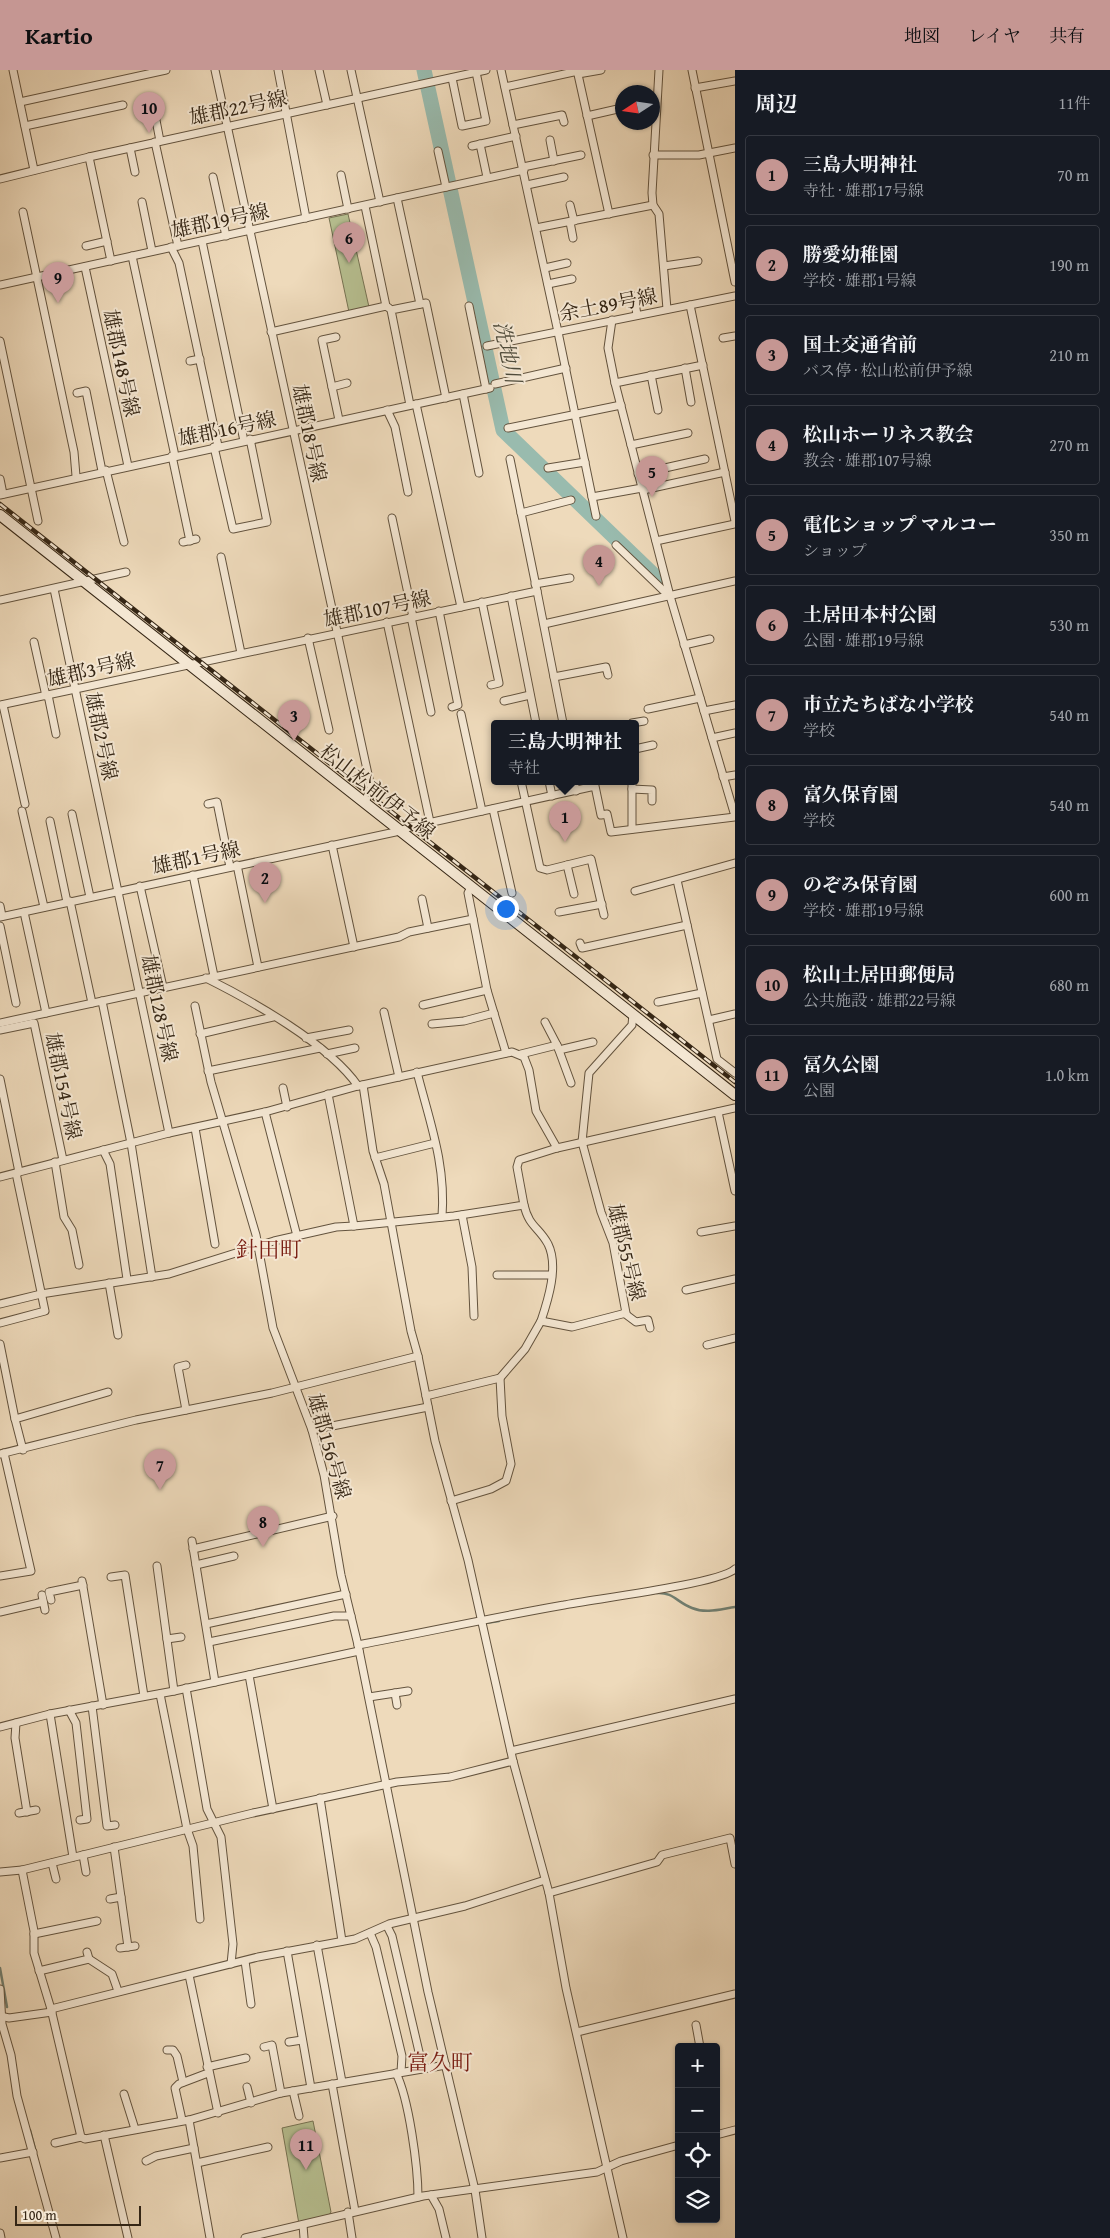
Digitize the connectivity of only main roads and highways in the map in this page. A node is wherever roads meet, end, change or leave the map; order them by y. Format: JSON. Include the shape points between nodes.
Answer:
{"nodes":[{"id":1,"x":0,"y":515,"type":"edge"},
{"id":2,"x":735,"y":1095,"type":"edge"}],
"edges":[{"from":1,"to":2,"type":"main road","name":"松山松前伊予線"}]}
